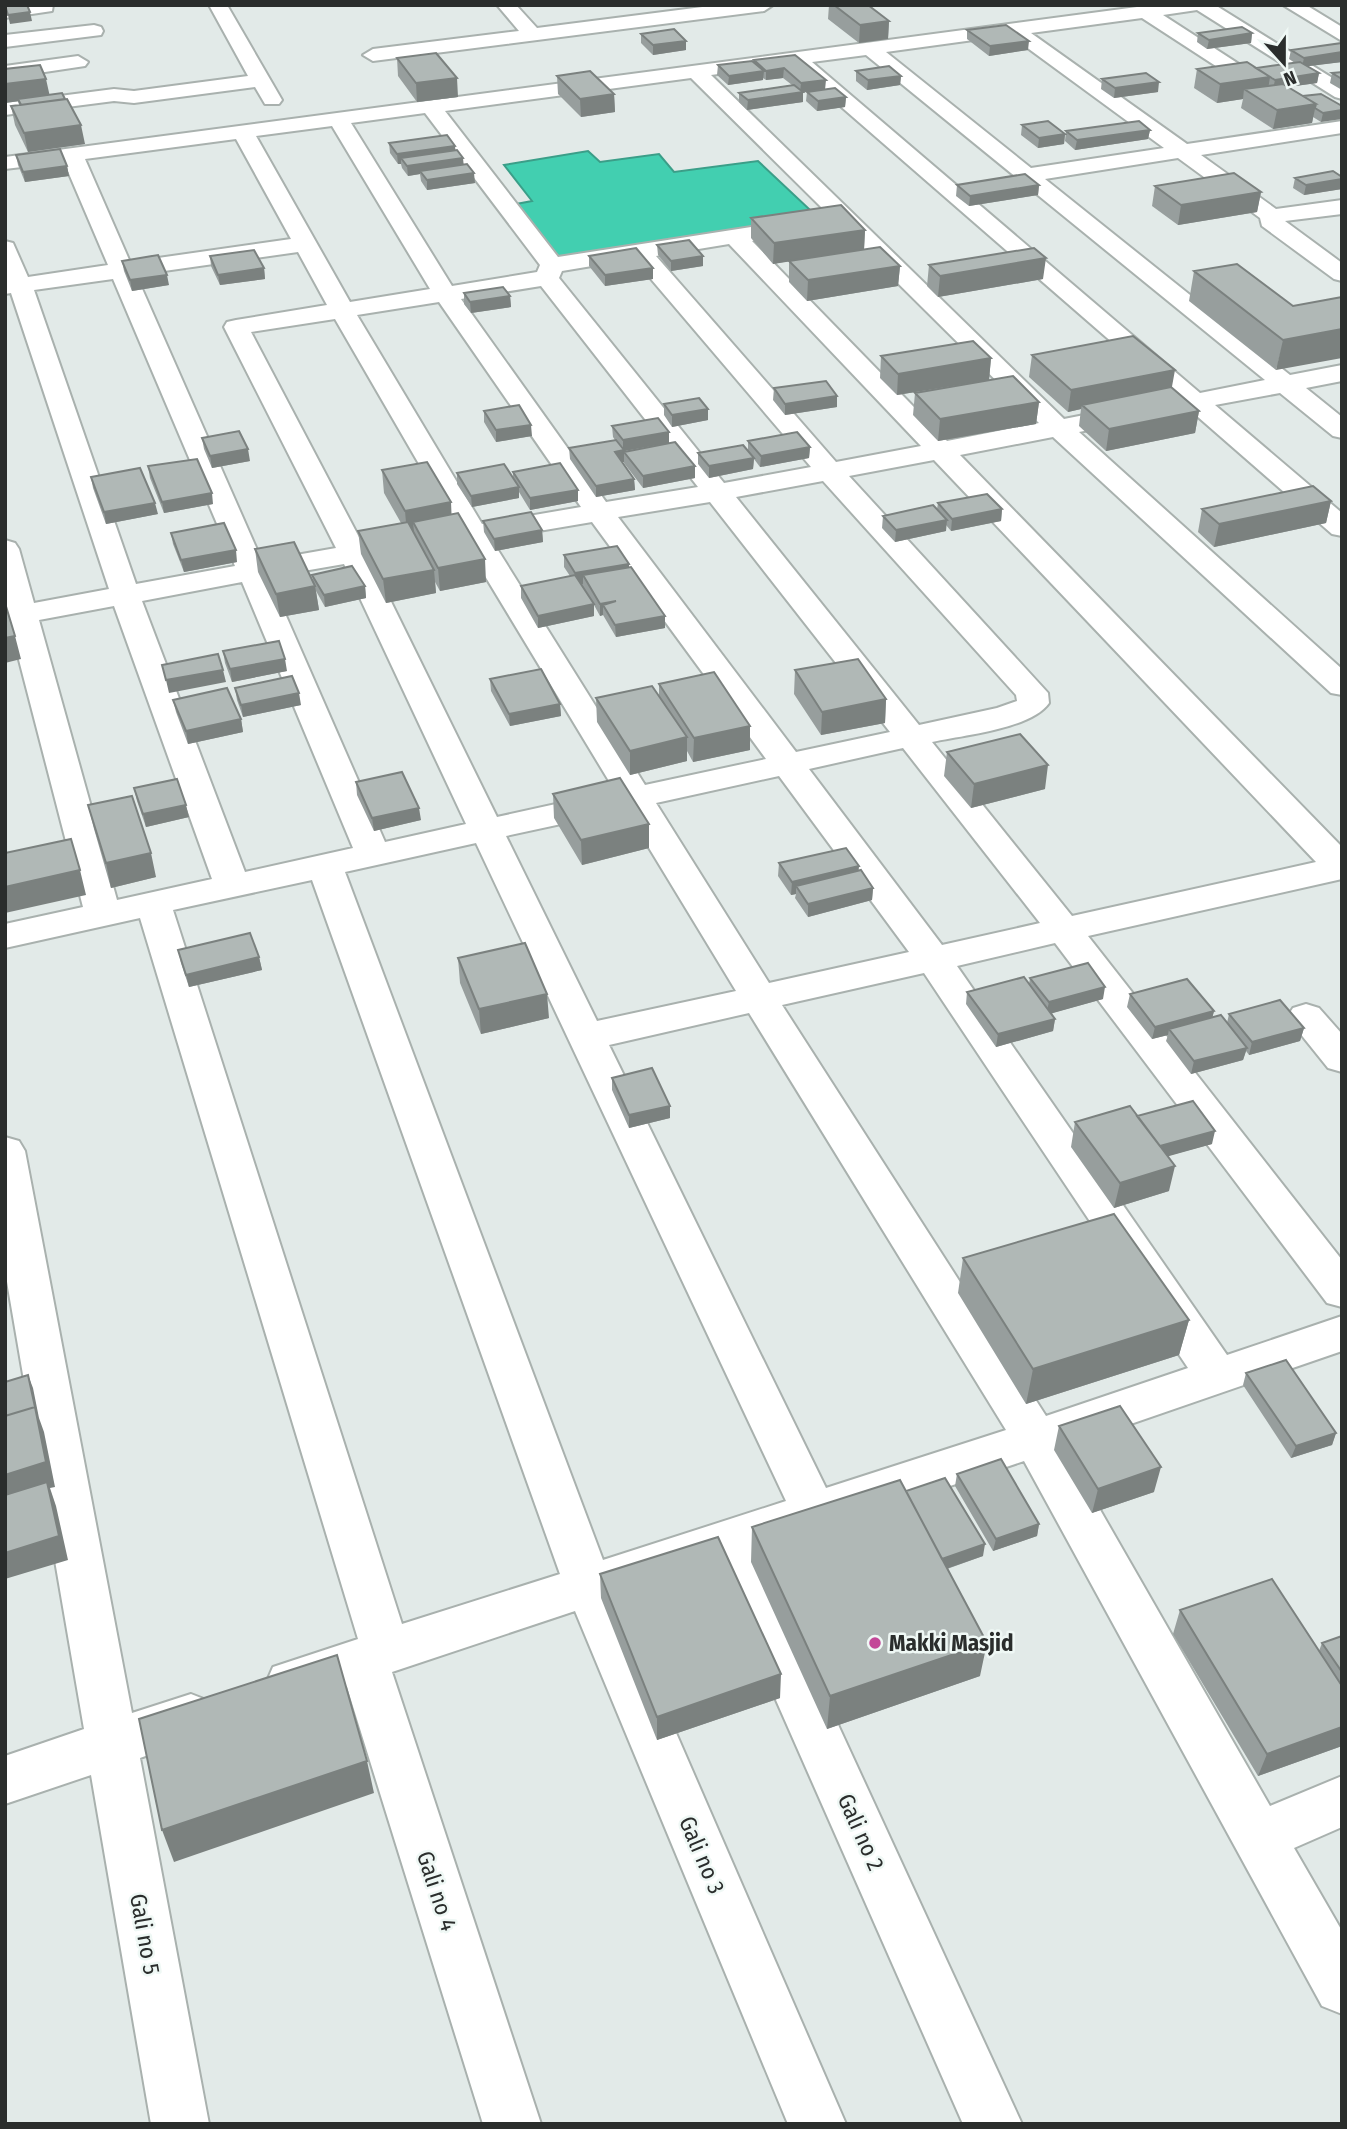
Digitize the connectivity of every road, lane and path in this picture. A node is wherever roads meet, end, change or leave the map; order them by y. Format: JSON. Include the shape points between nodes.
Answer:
{"nodes":[{"id":1,"x":218,"y":5,"type":"edge"},
{"id":2,"x":506,"y":5,"type":"edge"},
{"id":3,"x":764,"y":5,"type":"edge"},
{"id":4,"x":1199,"y":5,"type":"edge"},
{"id":5,"x":1292,"y":5,"type":"edge"},
{"id":6,"x":45,"y":7,"type":"dead end"},
{"id":7,"x":681,"y":10,"type":"edge"},
{"id":8,"x":5,"y":12,"type":"edge"},
{"id":9,"x":1027,"y":12,"type":"dead end"},
{"id":10,"x":1146,"y":12,"type":"junction"},
{"id":11,"x":1048,"y":26,"type":"junction"},
{"id":12,"x":1015,"y":30,"type":"junction"},
{"id":13,"x":93,"y":31,"type":"dead end"},
{"id":14,"x":533,"y":35,"type":"junction"},
{"id":15,"x":1342,"y":36,"type":"edge"},
{"id":16,"x":5,"y":41,"type":"edge"},
{"id":17,"x":871,"y":50,"type":"junction"},
{"id":18,"x":373,"y":55,"type":"dead end"},
{"id":19,"x":797,"y":59,"type":"junction"},
{"id":20,"x":78,"y":62,"type":"dead end"},
{"id":21,"x":5,"y":72,"type":"edge"},
{"id":22,"x":696,"y":72,"type":"junction"},
{"id":23,"x":261,"y":80,"type":"junction"},
{"id":24,"x":1342,"y":93,"type":"edge"},
{"id":25,"x":430,"y":107,"type":"junction"},
{"id":26,"x":5,"y":109,"type":"edge"},
{"id":27,"x":338,"y":119,"type":"junction"},
{"id":28,"x":287,"y":126,"type":"junction"},
{"id":29,"x":1334,"y":128,"type":"edge"},
{"id":30,"x":243,"y":132,"type":"junction"},
{"id":31,"x":1184,"y":151,"type":"junction"},
{"id":32,"x":72,"y":154,"type":"junction"},
{"id":33,"x":5,"y":163,"type":"edge"},
{"id":34,"x":1027,"y":175,"type":"junction"},
{"id":35,"x":1342,"y":207,"type":"edge"},
{"id":36,"x":1272,"y":216,"type":"junction"},
{"id":37,"x":844,"y":219,"type":"junction"},
{"id":38,"x":735,"y":237,"type":"junction"},
{"id":39,"x":305,"y":244,"type":"junction"},
{"id":40,"x":5,"y":248,"type":"edge"},
{"id":41,"x":640,"y":252,"type":"junction"},
{"id":42,"x":121,"y":271,"type":"junction"},
{"id":43,"x":550,"y":272,"type":"junction"},
{"id":44,"x":1342,"y":274,"type":"edge"},
{"id":45,"x":13,"y":286,"type":"edge"},
{"id":46,"x":444,"y":292,"type":"junction"},
{"id":47,"x":341,"y":308,"type":"junction"},
{"id":48,"x":1342,"y":373,"type":"edge"},
{"id":49,"x":1285,"y":384,"type":"junction"},
{"id":50,"x":1195,"y":402,"type":"junction"},
{"id":51,"x":1059,"y":428,"type":"junction"},
{"id":52,"x":1342,"y":430,"type":"edge"},
{"id":53,"x":942,"y":450,"type":"junction"},
{"id":54,"x":830,"y":471,"type":"junction"},
{"id":55,"x":715,"y":492,"type":"junction"},
{"id":56,"x":599,"y":512,"type":"junction"},
{"id":57,"x":1342,"y":528,"type":"edge"},
{"id":58,"x":460,"y":535,"type":"junction"},
{"id":59,"x":407,"y":544,"type":"edge"},
{"id":60,"x":5,"y":549,"type":"edge"},
{"id":61,"x":353,"y":553,"type":"junction"},
{"id":62,"x":253,"y":569,"type":"junction"},
{"id":63,"x":125,"y":594,"type":"junction"},
{"id":64,"x":14,"y":615,"type":"edge"},
{"id":65,"x":1342,"y":686,"type":"edge"},
{"id":66,"x":910,"y":737,"type":"junction"},
{"id":67,"x":788,"y":765,"type":"junction"},
{"id":68,"x":636,"y":798,"type":"junction"},
{"id":69,"x":486,"y":829,"type":"junction"},
{"id":70,"x":373,"y":854,"type":"junction"},
{"id":71,"x":324,"y":864,"type":"junction"},
{"id":72,"x":1342,"y":867,"type":"edge"},
{"id":73,"x":232,"y":886,"type":"junction"},
{"id":74,"x":153,"y":903,"type":"junction"},
{"id":75,"x":103,"y":914,"type":"junction"},
{"id":76,"x":1065,"y":930,"type":"junction"},
{"id":77,"x":5,"y":936,"type":"edge"},
{"id":78,"x":933,"y":960,"type":"junction"},
{"id":79,"x":759,"y":998,"type":"junction"},
{"id":80,"x":1306,"y":1017,"type":"dead end"},
{"id":81,"x":585,"y":1037,"type":"junction"},
{"id":82,"x":1342,"y":1059,"type":"edge"},
{"id":83,"x":5,"y":1151,"type":"edge"},
{"id":84,"x":1342,"y":1291,"type":"edge"},
{"id":85,"x":1342,"y":1333,"type":"edge"},
{"id":86,"x":1217,"y":1376,"type":"junction"},
{"id":87,"x":1035,"y":1438,"type":"junction"},
{"id":88,"x":814,"y":1511,"type":"junction"},
{"id":89,"x":729,"y":1539,"type":"junction"},
{"id":90,"x":588,"y":1585,"type":"junction"},
{"id":91,"x":374,"y":1655,"type":"junction"},
{"id":92,"x":110,"y":1744,"type":"junction"},
{"id":93,"x":5,"y":1780,"type":"edge"},
{"id":94,"x":1342,"y":1801,"type":"edge"},
{"id":95,"x":1258,"y":1837,"type":"junction"},
{"id":96,"x":1342,"y":1986,"type":"edge"},
{"id":97,"x":180,"y":2124,"type":"edge"},
{"id":98,"x":512,"y":2124,"type":"edge"},
{"id":99,"x":817,"y":2124,"type":"edge"},
{"id":100,"x":993,"y":2124,"type":"edge"}],
"edges":[{"from":1,"to":23,"type":"street"},
{"from":2,"to":14,"type":"street"},
{"from":3,"to":7,"type":"street"},
{"from":4,"to":10,"type":"street"},
{"from":4,"to":24,"type":"street"},
{"from":5,"to":15,"type":"street"},
{"from":6,"to":8,"type":"street"},
{"from":7,"to":14,"type":"street"},
{"from":9,"to":11,"type":"street"},
{"from":10,"to":11,"type":"street"},
{"from":10,"to":29,"type":"street","via":[[1298,111]]},
{"from":11,"to":12,"type":"street"},
{"from":12,"to":17,"type":"street"},
{"from":12,"to":31,"type":"street"},
{"from":13,"to":16,"type":"street"},
{"from":14,"to":18,"type":"street"},
{"from":17,"to":19,"type":"street"},
{"from":17,"to":34,"type":"street"},
{"from":19,"to":22,"type":"street"},
{"from":19,"to":50,"type":"street"},
{"from":20,"to":21,"type":"street"},
{"from":22,"to":25,"type":"street"},
{"from":22,"to":37,"type":"street"},
{"from":23,"to":26,"type":"street"},
{"from":23,"to":28,"type":"street"},
{"from":25,"to":27,"type":"street"},
{"from":25,"to":43,"type":"street"},
{"from":27,"to":28,"type":"street"},
{"from":27,"to":46,"type":"street"},
{"from":28,"to":30,"type":"street"},
{"from":29,"to":31,"type":"street"},
{"from":30,"to":32,"type":"street"},
{"from":30,"to":39,"type":"street"},
{"from":31,"to":34,"type":"street"},
{"from":31,"to":36,"type":"street"},
{"from":32,"to":33,"type":"street"},
{"from":32,"to":42,"type":"street"},
{"from":34,"to":49,"type":"street"},
{"from":35,"to":36,"type":"street"},
{"from":36,"to":44,"type":"street","via":[[1272,225]]},
{"from":37,"to":38,"type":"street"},
{"from":37,"to":51,"type":"street"},
{"from":38,"to":41,"type":"street"},
{"from":38,"to":53,"type":"street"},
{"from":39,"to":42,"type":"street"},
{"from":39,"to":47,"type":"street"},
{"from":40,"to":45,"type":"street"},
{"from":41,"to":43,"type":"street"},
{"from":41,"to":54,"type":"street"},
{"from":42,"to":45,"type":"street"},
{"from":42,"to":62,"type":"street"},
{"from":43,"to":46,"type":"street"},
{"from":43,"to":55,"type":"street"},
{"from":45,"to":63,"type":"street"},
{"from":46,"to":47,"type":"street"},
{"from":46,"to":56,"type":"street"},
{"from":47,"to":58,"type":"street"},
{"from":47,"to":61,"type":"street","via":[[236,327]]},
{"from":48,"to":49,"type":"street"},
{"from":49,"to":50,"type":"street"},
{"from":49,"to":52,"type":"street"},
{"from":50,"to":51,"type":"street"},
{"from":50,"to":57,"type":"street"},
{"from":51,"to":53,"type":"street"},
{"from":51,"to":65,"type":"street"},
{"from":53,"to":54,"type":"street"},
{"from":53,"to":72,"type":"street"},
{"from":54,"to":55,"type":"street"},
{"from":54,"to":66,"type":"street","via":[[1032,693],[1033,703],[1018,713]]},
{"from":55,"to":56,"type":"street"},
{"from":55,"to":66,"type":"street"},
{"from":56,"to":58,"type":"street"},
{"from":56,"to":67,"type":"street"},
{"from":58,"to":68,"type":"street"},
{"from":59,"to":61,"type":"street"},
{"from":60,"to":64,"type":"street"},
{"from":61,"to":62,"type":"street"},
{"from":61,"to":69,"type":"street"},
{"from":62,"to":63,"type":"street"},
{"from":62,"to":70,"type":"street"},
{"from":63,"to":64,"type":"street"},
{"from":63,"to":73,"type":"street"},
{"from":64,"to":75,"type":"street"},
{"from":66,"to":67,"type":"street"},
{"from":66,"to":76,"type":"street"},
{"from":67,"to":68,"type":"street"},
{"from":67,"to":78,"type":"street"},
{"from":68,"to":69,"type":"street"},
{"from":68,"to":79,"type":"street"},
{"from":69,"to":70,"type":"street"},
{"from":69,"to":81,"type":"street"},
{"from":70,"to":71,"type":"street"},
{"from":71,"to":73,"type":"street"},
{"from":71,"to":90,"type":"street","name":"Gali no 3"},
{"from":72,"to":76,"type":"street"},
{"from":73,"to":74,"type":"street"},
{"from":74,"to":75,"type":"street"},
{"from":74,"to":91,"type":"street","name":"Gali no 4"},
{"from":75,"to":77,"type":"street"},
{"from":76,"to":78,"type":"street"},
{"from":76,"to":84,"type":"street"},
{"from":78,"to":79,"type":"street"},
{"from":78,"to":86,"type":"street"},
{"from":79,"to":81,"type":"street"},
{"from":79,"to":87,"type":"street"},
{"from":80,"to":82,"type":"street"},
{"from":81,"to":88,"type":"street"},
{"from":83,"to":92,"type":"street","name":"Gali no 5"},
{"from":85,"to":86,"type":"street"},
{"from":86,"to":87,"type":"street"},
{"from":87,"to":88,"type":"street"},
{"from":87,"to":95,"type":"street"},
{"from":88,"to":89,"type":"street"},
{"from":89,"to":90,"type":"street"},
{"from":89,"to":100,"type":"street","name":"Gali no 2"},
{"from":90,"to":91,"type":"street"},
{"from":90,"to":99,"type":"street","name":"Gali no 3"},
{"from":91,"to":92,"type":"street"},
{"from":91,"to":98,"type":"street","name":"Gali no 4"},
{"from":92,"to":93,"type":"street"},
{"from":92,"to":97,"type":"street","name":"Gali no 5"},
{"from":94,"to":95,"type":"street"},
{"from":95,"to":96,"type":"street"}]}
